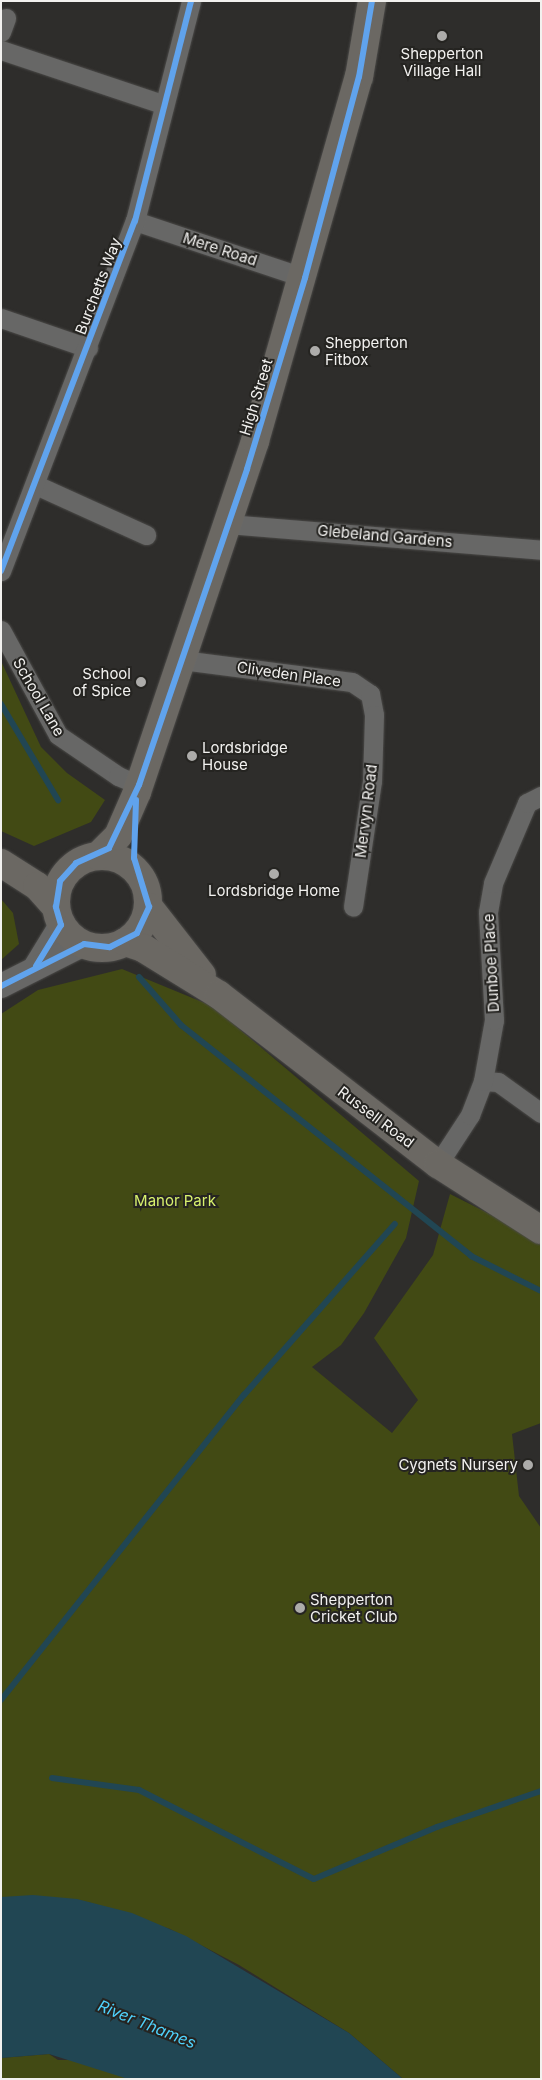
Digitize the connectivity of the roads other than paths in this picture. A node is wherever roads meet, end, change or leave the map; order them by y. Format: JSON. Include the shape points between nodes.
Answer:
{"nodes":[{"id":1,"x":191,"y":1,"type":"edge"},
{"id":2,"x":372,"y":1,"type":"edge"},
{"id":3,"x":1,"y":50,"type":"edge"},
{"id":4,"x":162,"y":104,"type":"junction"},
{"id":5,"x":135,"y":221,"type":"junction"},
{"id":6,"x":305,"y":278,"type":"junction"},
{"id":7,"x":1,"y":318,"type":"edge"},
{"id":8,"x":88,"y":348,"type":"junction"},
{"id":9,"x":36,"y":485,"type":"junction"},
{"id":10,"x":228,"y":524,"type":"junction"},
{"id":11,"x":146,"y":536,"type":"dead end"},
{"id":12,"x":541,"y":550,"type":"edge"},
{"id":13,"x":1,"y":571,"type":"edge"},
{"id":14,"x":1,"y":630,"type":"edge"},
{"id":15,"x":182,"y":660,"type":"junction"},
{"id":16,"x":374,"y":715,"type":"joint"},
{"id":17,"x":138,"y":788,"type":"junction"},
{"id":18,"x":541,"y":796,"type":"edge"},
{"id":19,"x":98,"y":856,"type":"junction"},
{"id":20,"x":1,"y":862,"type":"edge"},
{"id":21,"x":136,"y":870,"type":"junction"},
{"id":22,"x":68,"y":871,"type":"junction"},
{"id":23,"x":149,"y":907,"type":"junction"},
{"id":24,"x":354,"y":907,"type":"dead end"},
{"id":25,"x":58,"y":916,"type":"junction"},
{"id":26,"x":126,"y":942,"type":"junction"},
{"id":27,"x":84,"y":944,"type":"junction"},
{"id":28,"x":36,"y":966,"type":"junction"},
{"id":29,"x":1,"y":986,"type":"edge"},
{"id":30,"x":219,"y":995,"type":"junction"},
{"id":31,"x":483,"y":1081,"type":"junction"},
{"id":32,"x":541,"y":1113,"type":"edge"},
{"id":33,"x":438,"y":1164,"type":"junction"},
{"id":34,"x":541,"y":1230,"type":"edge"}],
"edges":[{"from":1,"to":4,"type":"street","name":"Burchetts Way"},
{"from":2,"to":6,"type":"main road","name":"High Street","via":[[359,77]]},
{"from":3,"to":4,"type":"street"},
{"from":4,"to":5,"type":"street","name":"Burchetts Way"},
{"from":5,"to":6,"type":"street","name":"Mere Road"},
{"from":5,"to":8,"type":"street","name":"Burchetts Way"},
{"from":6,"to":10,"type":"main road","name":"High Street"},
{"from":7,"to":8,"type":"street"},
{"from":8,"to":9,"type":"street","name":"Burchetts Way"},
{"from":9,"to":11,"type":"street"},
{"from":9,"to":13,"type":"street","name":"Burchetts Way"},
{"from":10,"to":12,"type":"street","name":"Glebeland Gardens"},
{"from":10,"to":15,"type":"main road","name":"High Street"},
{"from":14,"to":17,"type":"street","name":"School Lane","via":[[58,735]]},
{"from":15,"to":16,"type":"street","name":"Cliveden Place","via":[[352,682],[370,694]]},
{"from":15,"to":17,"type":"main road","name":"High Street"},
{"from":16,"to":24,"type":"street","name":"Mervyn Road","via":[[372,781]]},
{"from":17,"to":19,"type":"main road","name":"High Street","via":[[118,836]]},
{"from":17,"to":21,"type":"main road","name":"High Street"},
{"from":18,"to":31,"type":"street","name":"Dunboe Place","via":[[527,803],[493,883],[488,912],[494,1020]]},
{"from":19,"to":21,"type":"main road","via":[[113,857]]},
{"from":19,"to":22,"type":"main road"},
{"from":20,"to":22,"type":"main road"},
{"from":20,"to":25,"type":"main road","via":[[37,886]]},
{"from":21,"to":23,"type":"main road"},
{"from":22,"to":25,"type":"main road","via":[[60,881]]},
{"from":23,"to":26,"type":"main road","via":[[137,933]]},
{"from":23,"to":30,"type":"main road","name":"Russell Road"},
{"from":25,"to":27,"type":"main road"},
{"from":25,"to":28,"type":"street"},
{"from":26,"to":27,"type":"main road","via":[[110,948]]},
{"from":26,"to":30,"type":"main road","name":"Russell Road","via":[[143,948]]},
{"from":27,"to":28,"type":"street"},
{"from":28,"to":29,"type":"street"},
{"from":30,"to":33,"type":"main road","name":"Russell Road"},
{"from":31,"to":32,"type":"street","via":[[498,1082]]},
{"from":31,"to":33,"type":"street","name":"Dunboe Place","via":[[470,1115]]},
{"from":33,"to":34,"type":"main road","name":"Russell Road"}]}
